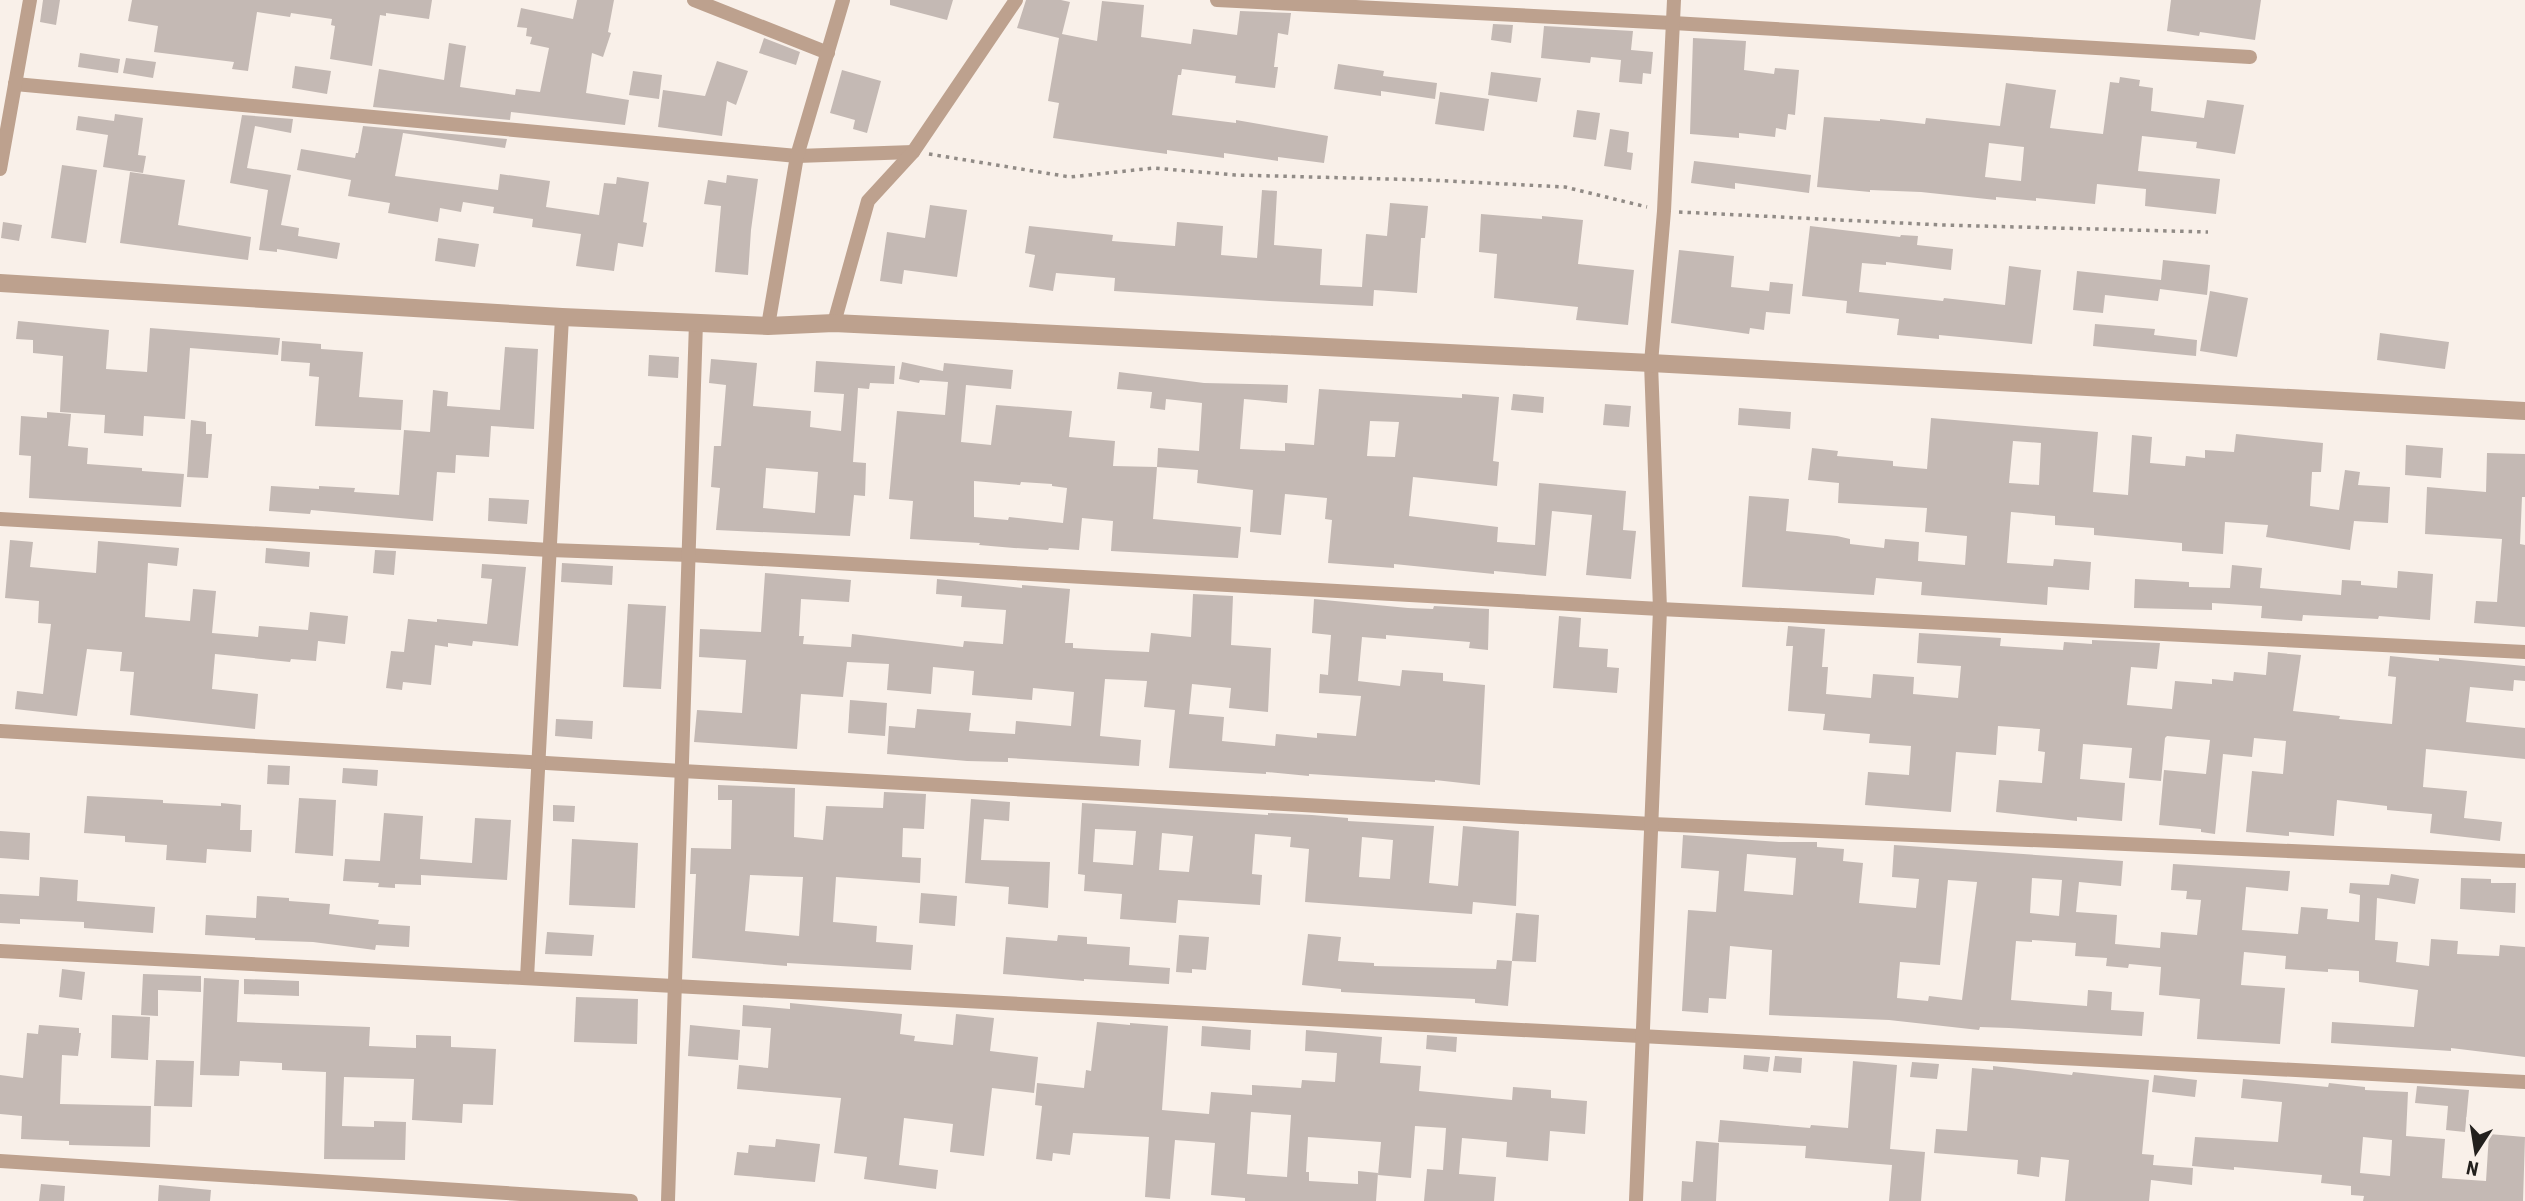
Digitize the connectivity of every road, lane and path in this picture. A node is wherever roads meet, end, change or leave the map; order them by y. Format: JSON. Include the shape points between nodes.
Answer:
{"nodes":[{"id":1,"x":27,"y":0,"type":"edge"},
{"id":2,"x":694,"y":0,"type":"edge"},
{"id":3,"x":844,"y":0,"type":"edge"},
{"id":4,"x":1016,"y":0,"type":"edge"},
{"id":5,"x":1217,"y":0,"type":"edge"},
{"id":6,"x":1674,"y":0,"type":"edge"},
{"id":7,"x":1673,"y":23,"type":"junction"},
{"id":8,"x":828,"y":52,"type":"junction"},
{"id":9,"x":2250,"y":57,"type":"dead end"},
{"id":10,"x":15,"y":84,"type":"junction"},
{"id":11,"x":3,"y":132,"type":"edge"},
{"id":12,"x":913,"y":152,"type":"junction"},
{"id":13,"x":797,"y":156,"type":"junction"},
{"id":14,"x":0,"y":169,"type":"edge"},
{"id":15,"x":1664,"y":211,"type":"junction"},
{"id":16,"x":2208,"y":232,"type":"dead end"},
{"id":17,"x":0,"y":283,"type":"edge"},
{"id":18,"x":562,"y":317,"type":"junction"},
{"id":19,"x":696,"y":322,"type":"junction"},
{"id":20,"x":834,"y":323,"type":"junction"},
{"id":21,"x":768,"y":326,"type":"junction"},
{"id":22,"x":1651,"y":363,"type":"junction"},
{"id":23,"x":2525,"y":411,"type":"edge"},
{"id":24,"x":0,"y":519,"type":"edge"},
{"id":25,"x":550,"y":550,"type":"junction"},
{"id":26,"x":688,"y":555,"type":"junction"},
{"id":27,"x":1660,"y":609,"type":"junction"},
{"id":28,"x":2525,"y":652,"type":"edge"},
{"id":29,"x":0,"y":731,"type":"edge"},
{"id":30,"x":539,"y":762,"type":"junction"},
{"id":31,"x":682,"y":771,"type":"junction"},
{"id":32,"x":1651,"y":824,"type":"junction"},
{"id":33,"x":2525,"y":861,"type":"edge"},
{"id":34,"x":0,"y":951,"type":"edge"},
{"id":35,"x":527,"y":978,"type":"junction"},
{"id":36,"x":675,"y":985,"type":"junction"},
{"id":37,"x":1643,"y":1037,"type":"junction"},
{"id":38,"x":2525,"y":1082,"type":"edge"},
{"id":39,"x":0,"y":1161,"type":"edge"},
{"id":40,"x":631,"y":1201,"type":"edge"},
{"id":41,"x":668,"y":1201,"type":"edge"},
{"id":42,"x":1636,"y":1201,"type":"edge"}],
"edges":[{"from":1,"to":10,"type":"street"},
{"from":2,"to":8,"type":"street"},
{"from":3,"to":8,"type":"street"},
{"from":4,"to":12,"type":"street"},
{"from":5,"to":7,"type":"street"},
{"from":6,"to":7,"type":"street"},
{"from":7,"to":9,"type":"street"},
{"from":7,"to":15,"type":"street"},
{"from":8,"to":13,"type":"street"},
{"from":10,"to":11,"type":"street"},
{"from":10,"to":13,"type":"street"},
{"from":11,"to":14,"type":"street"},
{"from":12,"to":13,"type":"street"},
{"from":12,"to":15,"type":"path","via":[[1070,177],[1154,168],[1565,187]]},
{"from":12,"to":20,"type":"street","via":[[868,201]]},
{"from":13,"to":21,"type":"street"},
{"from":15,"to":16,"type":"path"},
{"from":15,"to":22,"type":"street"},
{"from":17,"to":18,"type":"street"},
{"from":18,"to":19,"type":"street"},
{"from":18,"to":25,"type":"street"},
{"from":19,"to":21,"type":"street"},
{"from":19,"to":26,"type":"street"},
{"from":20,"to":21,"type":"street"},
{"from":20,"to":22,"type":"street"},
{"from":22,"to":23,"type":"street"},
{"from":22,"to":27,"type":"street"},
{"from":24,"to":25,"type":"street"},
{"from":25,"to":26,"type":"street"},
{"from":25,"to":30,"type":"street"},
{"from":26,"to":27,"type":"street"},
{"from":26,"to":31,"type":"street"},
{"from":27,"to":28,"type":"street"},
{"from":27,"to":32,"type":"street"},
{"from":29,"to":30,"type":"street"},
{"from":30,"to":31,"type":"street"},
{"from":30,"to":35,"type":"street"},
{"from":31,"to":32,"type":"street"},
{"from":31,"to":36,"type":"street"},
{"from":32,"to":33,"type":"street"},
{"from":32,"to":37,"type":"street"},
{"from":34,"to":35,"type":"street"},
{"from":35,"to":36,"type":"street"},
{"from":36,"to":37,"type":"street"},
{"from":36,"to":41,"type":"street"},
{"from":37,"to":38,"type":"street"},
{"from":37,"to":42,"type":"street"},
{"from":39,"to":40,"type":"street"}]}
